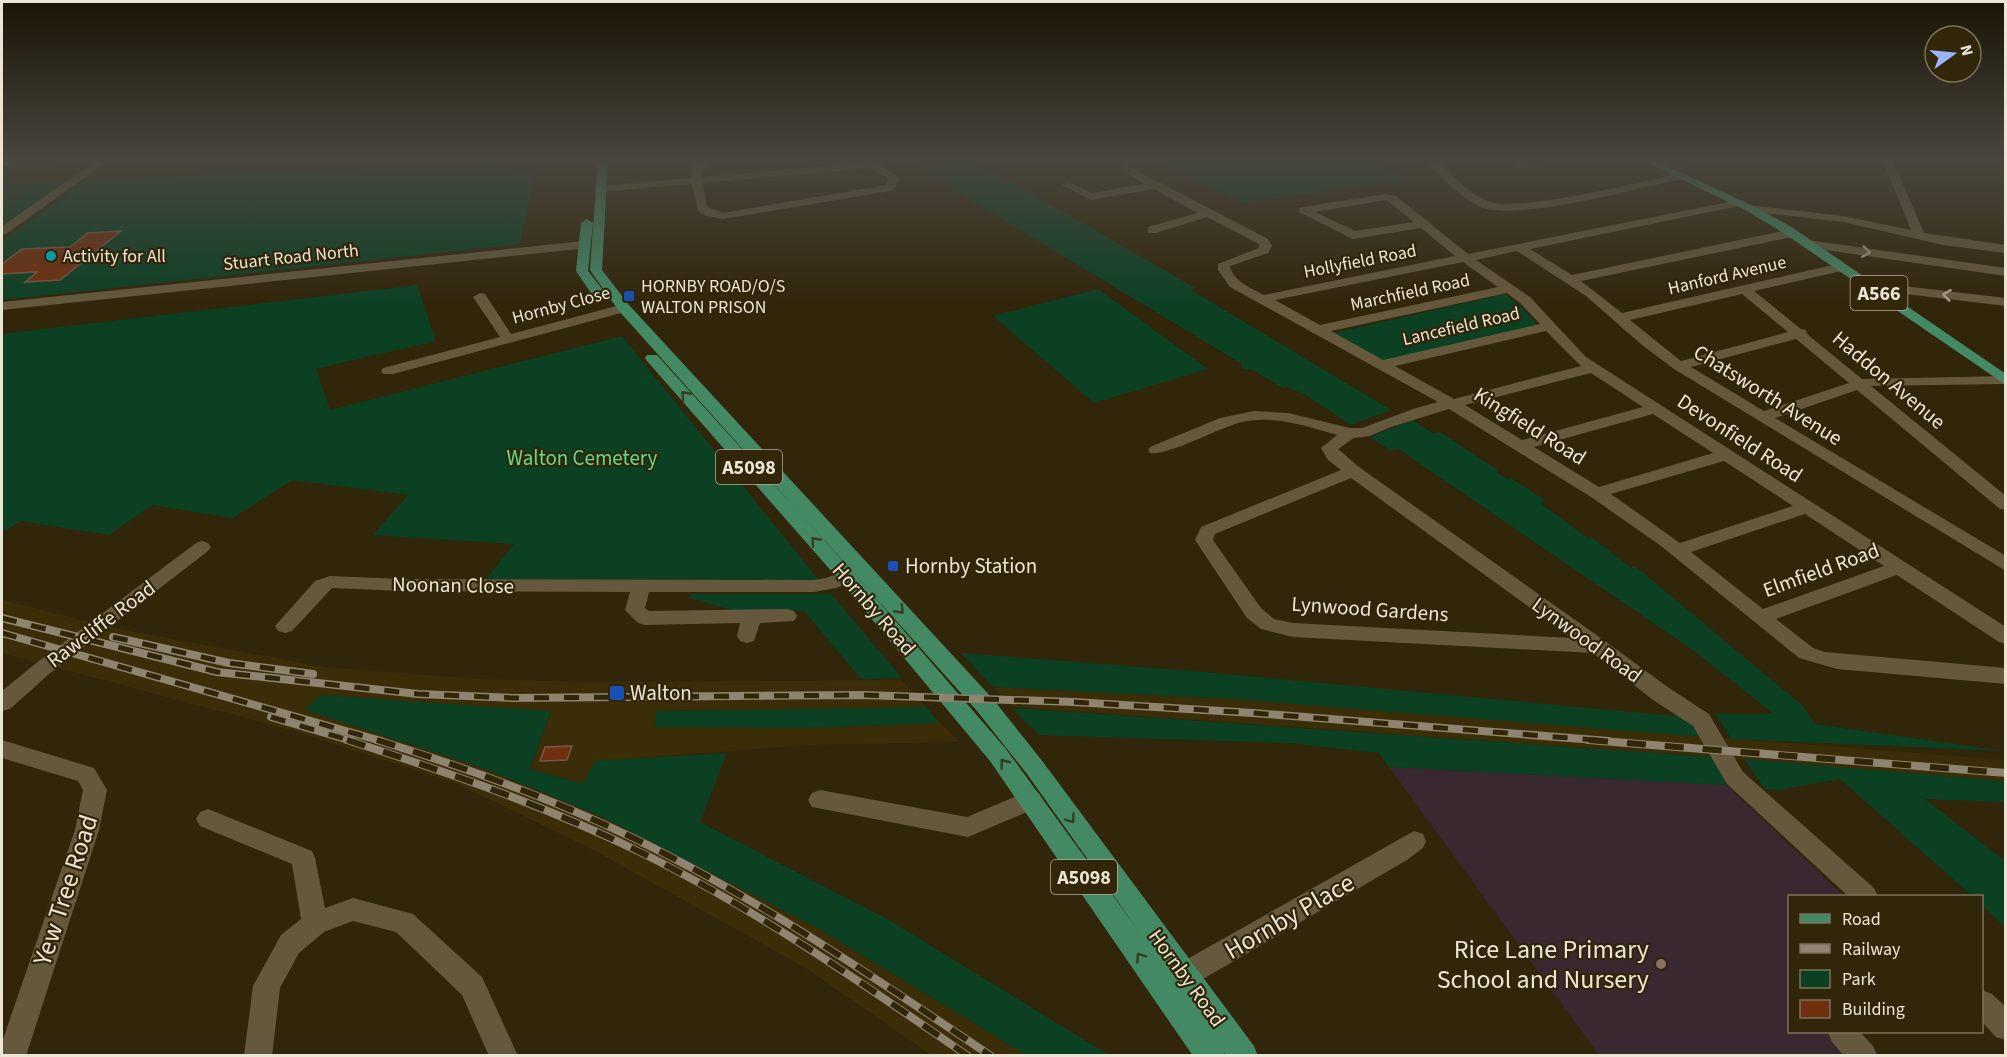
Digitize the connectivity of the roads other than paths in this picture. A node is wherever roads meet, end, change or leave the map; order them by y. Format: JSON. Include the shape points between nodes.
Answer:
{"nodes":[{"id":1,"x":35,"y":208,"type":"edge"},
{"id":2,"x":588,"y":208,"type":"edge"},
{"id":3,"x":599,"y":208,"type":"edge"},
{"id":4,"x":702,"y":208,"type":"edge"},
{"id":5,"x":769,"y":208,"type":"edge"},
{"id":6,"x":1200,"y":208,"type":"edge"},
{"id":7,"x":1314,"y":208,"type":"edge"},
{"id":8,"x":1405,"y":208,"type":"edge"},
{"id":9,"x":1726,"y":208,"type":"edge"},
{"id":10,"x":1750,"y":208,"type":"edge"},
{"id":11,"x":1768,"y":208,"type":"edge"},
{"id":12,"x":1907,"y":208,"type":"edge"},
{"id":13,"x":1209,"y":213,"type":"junction"},
{"id":14,"x":1424,"y":224,"type":"junction"},
{"id":15,"x":1150,"y":230,"type":"dead end"},
{"id":16,"x":2,"y":231,"type":"edge"},
{"id":17,"x":1792,"y":233,"type":"junction"},
{"id":18,"x":1918,"y":234,"type":"junction"},
{"id":19,"x":1808,"y":244,"type":"junction"},
{"id":20,"x":584,"y":245,"type":"junction"},
{"id":21,"x":1520,"y":247,"type":"junction"},
{"id":22,"x":2006,"y":249,"type":"edge"},
{"id":23,"x":1465,"y":258,"type":"junction"},
{"id":24,"x":1842,"y":267,"type":"junction"},
{"id":25,"x":2006,"y":272,"type":"edge"},
{"id":26,"x":1572,"y":279,"type":"junction"},
{"id":27,"x":1869,"y":286,"type":"junction"},
{"id":28,"x":1509,"y":289,"type":"junction"},
{"id":29,"x":1745,"y":290,"type":"junction"},
{"id":30,"x":480,"y":297,"type":"dead end"},
{"id":31,"x":1262,"y":299,"type":"junction"},
{"id":32,"x":2006,"y":302,"type":"edge"},
{"id":33,"x":2,"y":306,"type":"edge"},
{"id":34,"x":618,"y":310,"type":"junction"},
{"id":35,"x":1619,"y":318,"type":"junction"},
{"id":36,"x":1550,"y":326,"type":"junction"},
{"id":37,"x":1318,"y":330,"type":"junction"},
{"id":38,"x":1801,"y":333,"type":"junction"},
{"id":39,"x":508,"y":339,"type":"junction"},
{"id":40,"x":1381,"y":365,"type":"junction"},
{"id":41,"x":1679,"y":366,"type":"junction"},
{"id":42,"x":1592,"y":368,"type":"junction"},
{"id":43,"x":388,"y":370,"type":"dead end"},
{"id":44,"x":2005,"y":381,"type":"edge"},
{"id":45,"x":1861,"y":384,"type":"junction"},
{"id":46,"x":1452,"y":404,"type":"junction"},
{"id":47,"x":1654,"y":409,"type":"junction"},
{"id":48,"x":1762,"y":417,"type":"junction"},
{"id":49,"x":1357,"y":433,"type":"junction"},
{"id":50,"x":1520,"y":446,"type":"junction"},
{"id":51,"x":1156,"y":450,"type":"dead end"},
{"id":52,"x":1725,"y":455,"type":"junction"},
{"id":53,"x":1353,"y":471,"type":"junction"},
{"id":54,"x":1597,"y":494,"type":"junction"},
{"id":55,"x":2006,"y":505,"type":"edge"},
{"id":56,"x":1806,"y":508,"type":"junction"},
{"id":57,"x":202,"y":547,"type":"dead end"},
{"id":58,"x":1677,"y":550,"type":"junction"},
{"id":59,"x":2004,"y":563,"type":"edge"},
{"id":60,"x":1898,"y":568,"type":"junction"},
{"id":61,"x":855,"y":574,"type":"junction"},
{"id":62,"x":640,"y":587,"type":"junction"},
{"id":63,"x":752,"y":616,"type":"junction"},
{"id":64,"x":787,"y":616,"type":"dead end"},
{"id":65,"x":1760,"y":617,"type":"junction"},
{"id":66,"x":285,"y":626,"type":"dead end"},
{"id":67,"x":747,"y":636,"type":"dead end"},
{"id":68,"x":2006,"y":637,"type":"edge"},
{"id":69,"x":1598,"y":646,"type":"junction"},
{"id":70,"x":2006,"y":676,"type":"edge"},
{"id":71,"x":2,"y":703,"type":"edge"},
{"id":72,"x":2,"y":749,"type":"edge"},
{"id":73,"x":820,"y":800,"type":"dead end"},
{"id":74,"x":1031,"y":800,"type":"junction"},
{"id":75,"x":208,"y":819,"type":"dead end"},
{"id":76,"x":1414,"y":841,"type":"dead end"},
{"id":77,"x":1863,"y":895,"type":"edge"},
{"id":78,"x":315,"y":924,"type":"junction"},
{"id":79,"x":1185,"y":975,"type":"junction"},
{"id":80,"x":1162,"y":988,"type":"junction"},
{"id":81,"x":1983,"y":1004,"type":"edge"},
{"id":82,"x":2006,"y":1028,"type":"edge"},
{"id":83,"x":1843,"y":1033,"type":"edge"},
{"id":84,"x":11,"y":1056,"type":"edge"},
{"id":85,"x":258,"y":1056,"type":"edge"},
{"id":86,"x":504,"y":1056,"type":"edge"},
{"id":87,"x":1211,"y":1056,"type":"edge"},
{"id":88,"x":1244,"y":1056,"type":"edge"},
{"id":89,"x":1863,"y":1056,"type":"edge"}],
"edges":[{"from":1,"to":16,"type":"street"},
{"from":2,"to":20,"type":"main road","name":"Hornby Road","number":"A5098"},
{"from":3,"to":34,"type":"main road","name":"Hornby Road","number":"A5098","via":[[596,270]]},
{"from":4,"to":5,"type":"street","via":[[723,216]]},
{"from":6,"to":13,"type":"street","name":"Kingfield Road"},
{"from":7,"to":14,"type":"street","name":"Devonfield Road","via":[[1303,210],[1353,235]]},
{"from":8,"to":14,"type":"street","name":"Devonfield Road"},
{"from":9,"to":21,"type":"street","name":"Hollyfield Road"},
{"from":10,"to":17,"type":"main road","number":"A566"},
{"from":11,"to":18,"type":"street","name":"Hollyfield Road"},
{"from":12,"to":18,"type":"street"},
{"from":13,"to":15,"type":"street"},
{"from":13,"to":31,"type":"street","name":"Kingfield Road","via":[[1266,245],[1261,252],[1228,260],[1223,266],[1235,284]]},
{"from":14,"to":23,"type":"street","name":"Devonfield Road"},
{"from":17,"to":19,"type":"main road","number":"A566"},
{"from":17,"to":26,"type":"street"},
{"from":18,"to":22,"type":"street","name":"Hollyfield Road"},
{"from":19,"to":24,"type":"main road","number":"A566"},
{"from":19,"to":25,"type":"street","one_way":true},
{"from":20,"to":33,"type":"street","name":"Stuart Road North"},
{"from":20,"to":34,"type":"main road","name":"Hornby Road","number":"A5098","via":[[582,271]]},
{"from":21,"to":23,"type":"street","name":"Hollyfield Road"},
{"from":21,"to":26,"type":"street","name":"Chatsworth Avenue"},
{"from":23,"to":28,"type":"street","name":"Devonfield Road"},
{"from":23,"to":31,"type":"street","name":"Hollyfield Road"},
{"from":24,"to":27,"type":"main road","number":"A566"},
{"from":24,"to":29,"type":"street","name":"Hanford Avenue"},
{"from":26,"to":35,"type":"street","name":"Chatsworth Avenue"},
{"from":32,"to":27,"type":"street","one_way":true},
{"from":27,"to":44,"type":"main road","number":"A566"},
{"from":28,"to":36,"type":"street","name":"Devonfield Road"},
{"from":28,"to":37,"type":"street","name":"Marchfield Road"},
{"from":29,"to":35,"type":"street","name":"Hanford Avenue"},
{"from":29,"to":38,"type":"street","name":"Haddon Avenue"},
{"from":30,"to":39,"type":"street","name":"Hornby Close"},
{"from":31,"to":37,"type":"street","name":"Kingfield Road"},
{"from":34,"to":39,"type":"street","name":"Hornby Close"},
{"from":34,"to":61,"type":"main road","name":"Hornby Road","number":"A5098"},
{"from":35,"to":41,"type":"street","name":"Chatsworth Avenue"},
{"from":36,"to":40,"type":"street","name":"Lancefield Road"},
{"from":36,"to":42,"type":"street","name":"Devonfield Road"},
{"from":37,"to":40,"type":"street","name":"Kingfield Road"},
{"from":38,"to":41,"type":"street"},
{"from":38,"to":45,"type":"street","name":"Haddon Avenue"},
{"from":39,"to":43,"type":"street","name":"Hornby Close"},
{"from":40,"to":46,"type":"street","name":"Kingfield Road"},
{"from":41,"to":48,"type":"street","name":"Chatsworth Avenue"},
{"from":42,"to":46,"type":"street","name":"Lynwood Road"},
{"from":42,"to":47,"type":"street","name":"Devonfield Road"},
{"from":44,"to":45,"type":"street"},
{"from":45,"to":48,"type":"street"},
{"from":45,"to":55,"type":"street","name":"Haddon Avenue"},
{"from":46,"to":49,"type":"street","name":"Lynwood Road"},
{"from":46,"to":50,"type":"street","name":"Kingfield Road"},
{"from":47,"to":50,"type":"street"},
{"from":47,"to":52,"type":"street","name":"Devonfield Road"},
{"from":48,"to":59,"type":"street","name":"Chatsworth Avenue"},
{"from":49,"to":51,"type":"street","via":[[1266,414],[1240,417]]},
{"from":49,"to":53,"type":"street","name":"Lynwood Road","via":[[1329,448]]},
{"from":50,"to":54,"type":"street","name":"Kingfield Road"},
{"from":52,"to":54,"type":"street"},
{"from":52,"to":56,"type":"street","name":"Devonfield Road"},
{"from":53,"to":69,"type":"street","name":"Lynwood Road"},
{"from":53,"to":69,"type":"street","name":"Lynwood Gardens","via":[[1207,531],[1204,540],[1254,613],[1268,624],[1293,630]]},
{"from":54,"to":58,"type":"street","name":"Kingfield Road"},
{"from":56,"to":58,"type":"street"},
{"from":56,"to":60,"type":"street","name":"Devonfield Road"},
{"from":57,"to":71,"type":"street","name":"Rawcliffe Road"},
{"from":58,"to":65,"type":"street","name":"Kingfield Road"},
{"from":60,"to":65,"type":"street","name":"Elmfield Road"},
{"from":60,"to":68,"type":"street","name":"Devonfield Road"},
{"from":61,"to":62,"type":"street","name":"Noonan Close","via":[[814,586]]},
{"from":74,"to":61,"type":"main road","name":"Hornby Road","number":"A5098","one_way":true,"via":[[998,755],[934,682]]},
{"from":61,"to":79,"type":"main road","name":"Hornby Road","number":"A5098","one_way":true,"via":[[985,705]]},
{"from":62,"to":63,"type":"street","via":[[634,607],[645,618]]},
{"from":62,"to":66,"type":"street","name":"Noonan Close","via":[[330,582],[322,585]]},
{"from":63,"to":64,"type":"street"},
{"from":63,"to":67,"type":"street"},
{"from":65,"to":70,"type":"street","name":"Kingfield Road","via":[[1806,653],[1829,661]]},
{"from":69,"to":77,"type":"street","name":"Lynwood Road","via":[[1701,720],[1727,769]]},
{"from":72,"to":84,"type":"street","name":"Yew Tree Road","via":[[86,774],[95,790],[87,830]]},
{"from":73,"to":74,"type":"street","via":[[968,827]]},
{"from":80,"to":74,"type":"main road","name":"Hornby Road","number":"A5098","one_way":true},
{"from":75,"to":78,"type":"street","via":[[303,858]]},
{"from":76,"to":79,"type":"street","name":"Hornby Place"},
{"from":78,"to":85,"type":"street","via":[[290,944],[267,986]]},
{"from":78,"to":86,"type":"street","via":[[353,909],[404,922],[471,986]]},
{"from":79,"to":80,"type":"street","name":"Hornby Place"},
{"from":79,"to":88,"type":"main road","name":"Hornby Road","number":"A5098"},
{"from":80,"to":87,"type":"main road","name":"Hornby Road","number":"A5098"},
{"from":81,"to":82,"type":"street"},
{"from":83,"to":89,"type":"street"}]}
